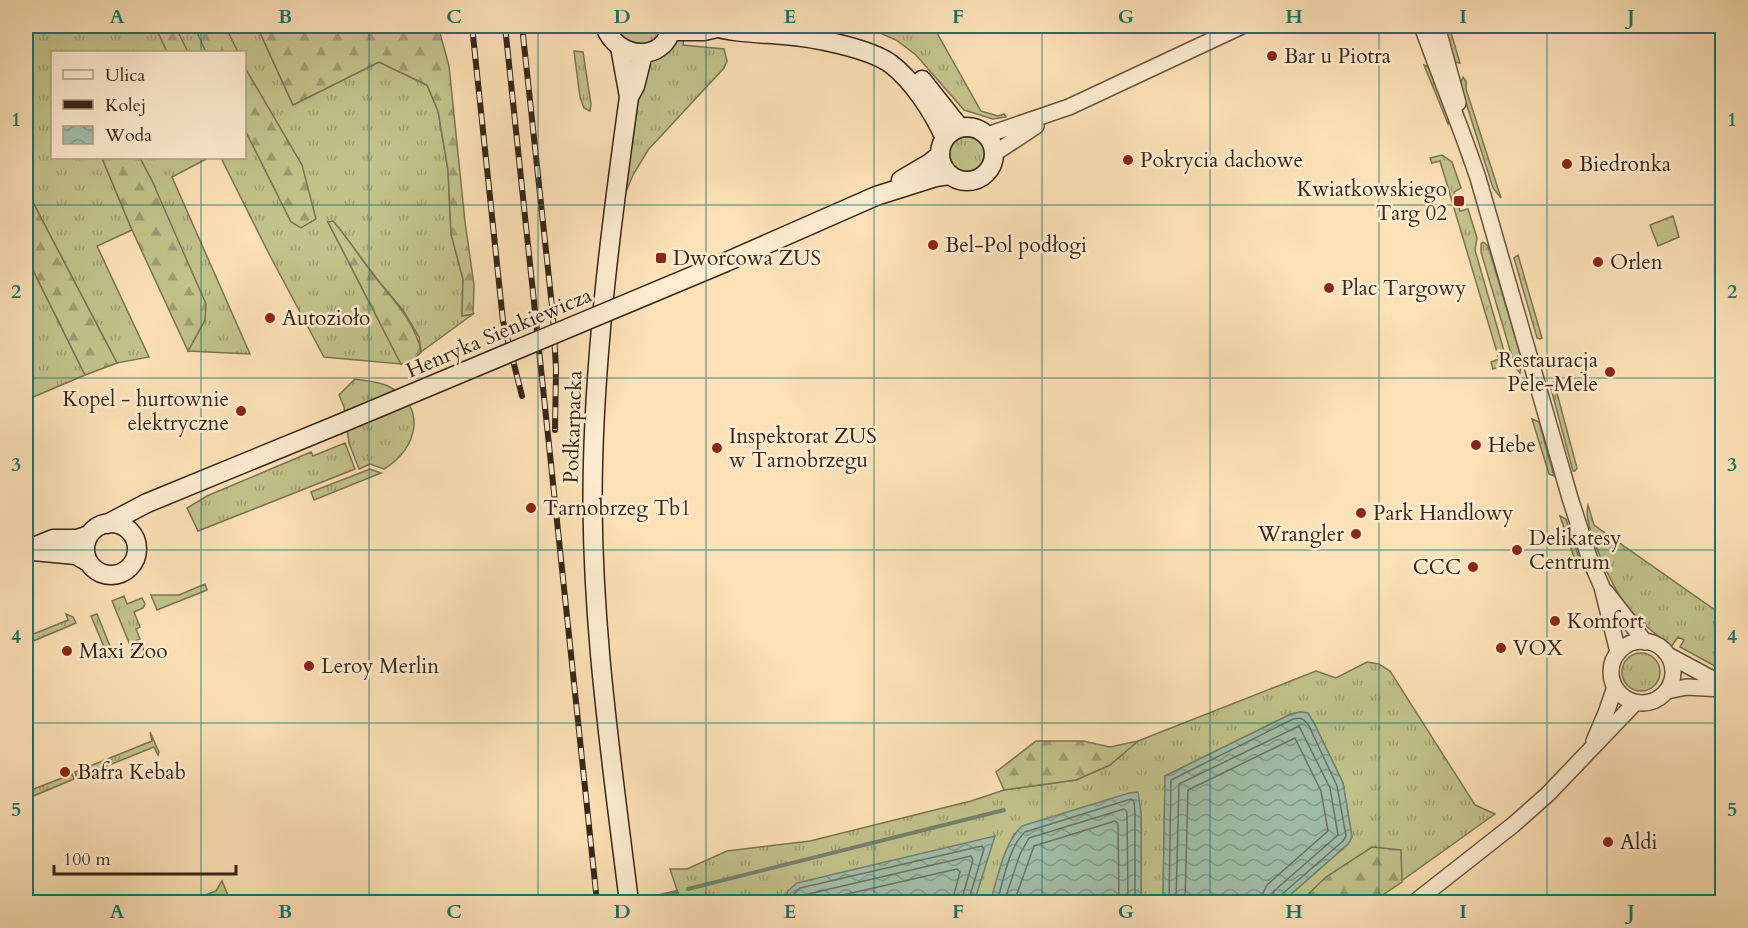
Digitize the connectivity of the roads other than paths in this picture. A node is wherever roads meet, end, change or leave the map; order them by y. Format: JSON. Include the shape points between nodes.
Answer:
{"nodes":[{"id":1,"x":605,"y":26,"type":"edge"},
{"id":2,"x":1242,"y":26,"type":"edge"},
{"id":3,"x":1422,"y":26,"type":"edge"},
{"id":4,"x":1437,"y":26,"type":"edge"},
{"id":5,"x":714,"y":27,"type":"edge"},
{"id":6,"x":671,"y":28,"type":"edge"},
{"id":7,"x":790,"y":35,"type":"junction"},
{"id":8,"x":620,"y":48,"type":"junction"},
{"id":9,"x":643,"y":54,"type":"junction"},
{"id":10,"x":629,"y":97,"type":"junction"},
{"id":11,"x":1070,"y":107,"type":"junction"},
{"id":12,"x":960,"y":128,"type":"junction"},
{"id":13,"x":1463,"y":132,"type":"junction"},
{"id":14,"x":987,"y":135,"type":"junction"},
{"id":15,"x":942,"y":146,"type":"junction"},
{"id":16,"x":995,"y":153,"type":"junction"},
{"id":17,"x":949,"y":175,"type":"junction"},
{"id":18,"x":876,"y":196,"type":"junction"},
{"id":19,"x":138,"y":508,"type":"junction"},
{"id":20,"x":107,"y":524,"type":"junction"},
{"id":21,"x":132,"y":534,"type":"junction"},
{"id":22,"x":89,"y":535,"type":"junction"},
{"id":23,"x":26,"y":550,"type":"edge"},
{"id":24,"x":88,"y":562,"type":"junction"},
{"id":25,"x":1602,"y":587,"type":"junction"},
{"id":26,"x":1645,"y":642,"type":"junction"},
{"id":27,"x":1618,"y":652,"type":"junction"},
{"id":28,"x":1668,"y":655,"type":"junction"},
{"id":29,"x":1615,"y":687,"type":"junction"},
{"id":30,"x":1722,"y":687,"type":"edge"},
{"id":31,"x":1667,"y":691,"type":"junction"},
{"id":32,"x":1635,"y":703,"type":"junction"},
{"id":33,"x":1588,"y":752,"type":"junction"},
{"id":34,"x":629,"y":903,"type":"edge"},
{"id":35,"x":1415,"y":903,"type":"edge"}],
"edges":[{"from":1,"to":8,"type":"main road"},
{"from":2,"to":11,"type":"street"},
{"from":3,"to":13,"type":"street"},
{"from":4,"to":13,"type":"street"},
{"from":5,"to":6,"type":"main road","via":[[704,32]]},
{"from":5,"to":7,"type":"main road"},
{"from":6,"to":9,"type":"main road","via":[[667,39]]},
{"from":7,"to":12,"type":"main road","via":[[866,40],[891,52],[913,70]]},
{"from":7,"to":15,"type":"main road","via":[[855,48],[889,63],[907,79],[936,120]]},
{"from":8,"to":9,"type":"main road"},
{"from":8,"to":10,"type":"main road","name":"Podkarpacka"},
{"from":9,"to":10,"type":"main road","name":"Podkarpacka"},
{"from":10,"to":34,"type":"main road","name":"Podkarpacka","via":[[598,360],[593,464],[602,673]]},
{"from":11,"to":14,"type":"street"},
{"from":11,"to":16,"type":"street"},
{"from":12,"to":14,"type":"main road","via":[[975,128]]},
{"from":12,"to":15,"type":"main road"},
{"from":13,"to":25,"type":"street","via":[[1572,506]]},
{"from":14,"to":16,"type":"main road"},
{"from":15,"to":17,"type":"main road","via":[[941,162]]},
{"from":15,"to":18,"type":"main road","name":"Henryka Sienkiewicza","via":[[930,163]]},
{"from":16,"to":17,"type":"main road","via":[[990,170],[975,181],[957,180]]},
{"from":17,"to":18,"type":"main road","name":"Henryka Sienkiewicza"},
{"from":18,"to":19,"type":"main road","name":"Henryka Sienkiewicza","bridge":true},
{"from":19,"to":20,"type":"main road","name":"Henryka Sienkiewicza"},
{"from":19,"to":21,"type":"main road"},
{"from":20,"to":21,"type":"main road","via":[[123,527]]},
{"from":20,"to":22,"type":"main road"},
{"from":21,"to":24,"type":"main road","via":[[136,555],[122,573],[100,573]]},
{"from":22,"to":23,"type":"main road","via":[[53,539]]},
{"from":22,"to":24,"type":"main road","via":[[85,552]]},
{"from":23,"to":24,"type":"main road","via":[[75,555]]},
{"from":25,"to":26,"type":"street"},
{"from":25,"to":27,"type":"street"},
{"from":26,"to":27,"type":"street","via":[[1628,645]]},
{"from":26,"to":28,"type":"street"},
{"from":27,"to":29,"type":"street","via":[[1611,671]]},
{"from":28,"to":30,"type":"street"},
{"from":28,"to":31,"type":"street","via":[[1673,672]]},
{"from":29,"to":32,"type":"street"},
{"from":29,"to":33,"type":"street"},
{"from":30,"to":31,"type":"street"},
{"from":31,"to":32,"type":"street","via":[[1649,703]]},
{"from":32,"to":33,"type":"street"},
{"from":33,"to":35,"type":"street","via":[[1529,811]]}]}
